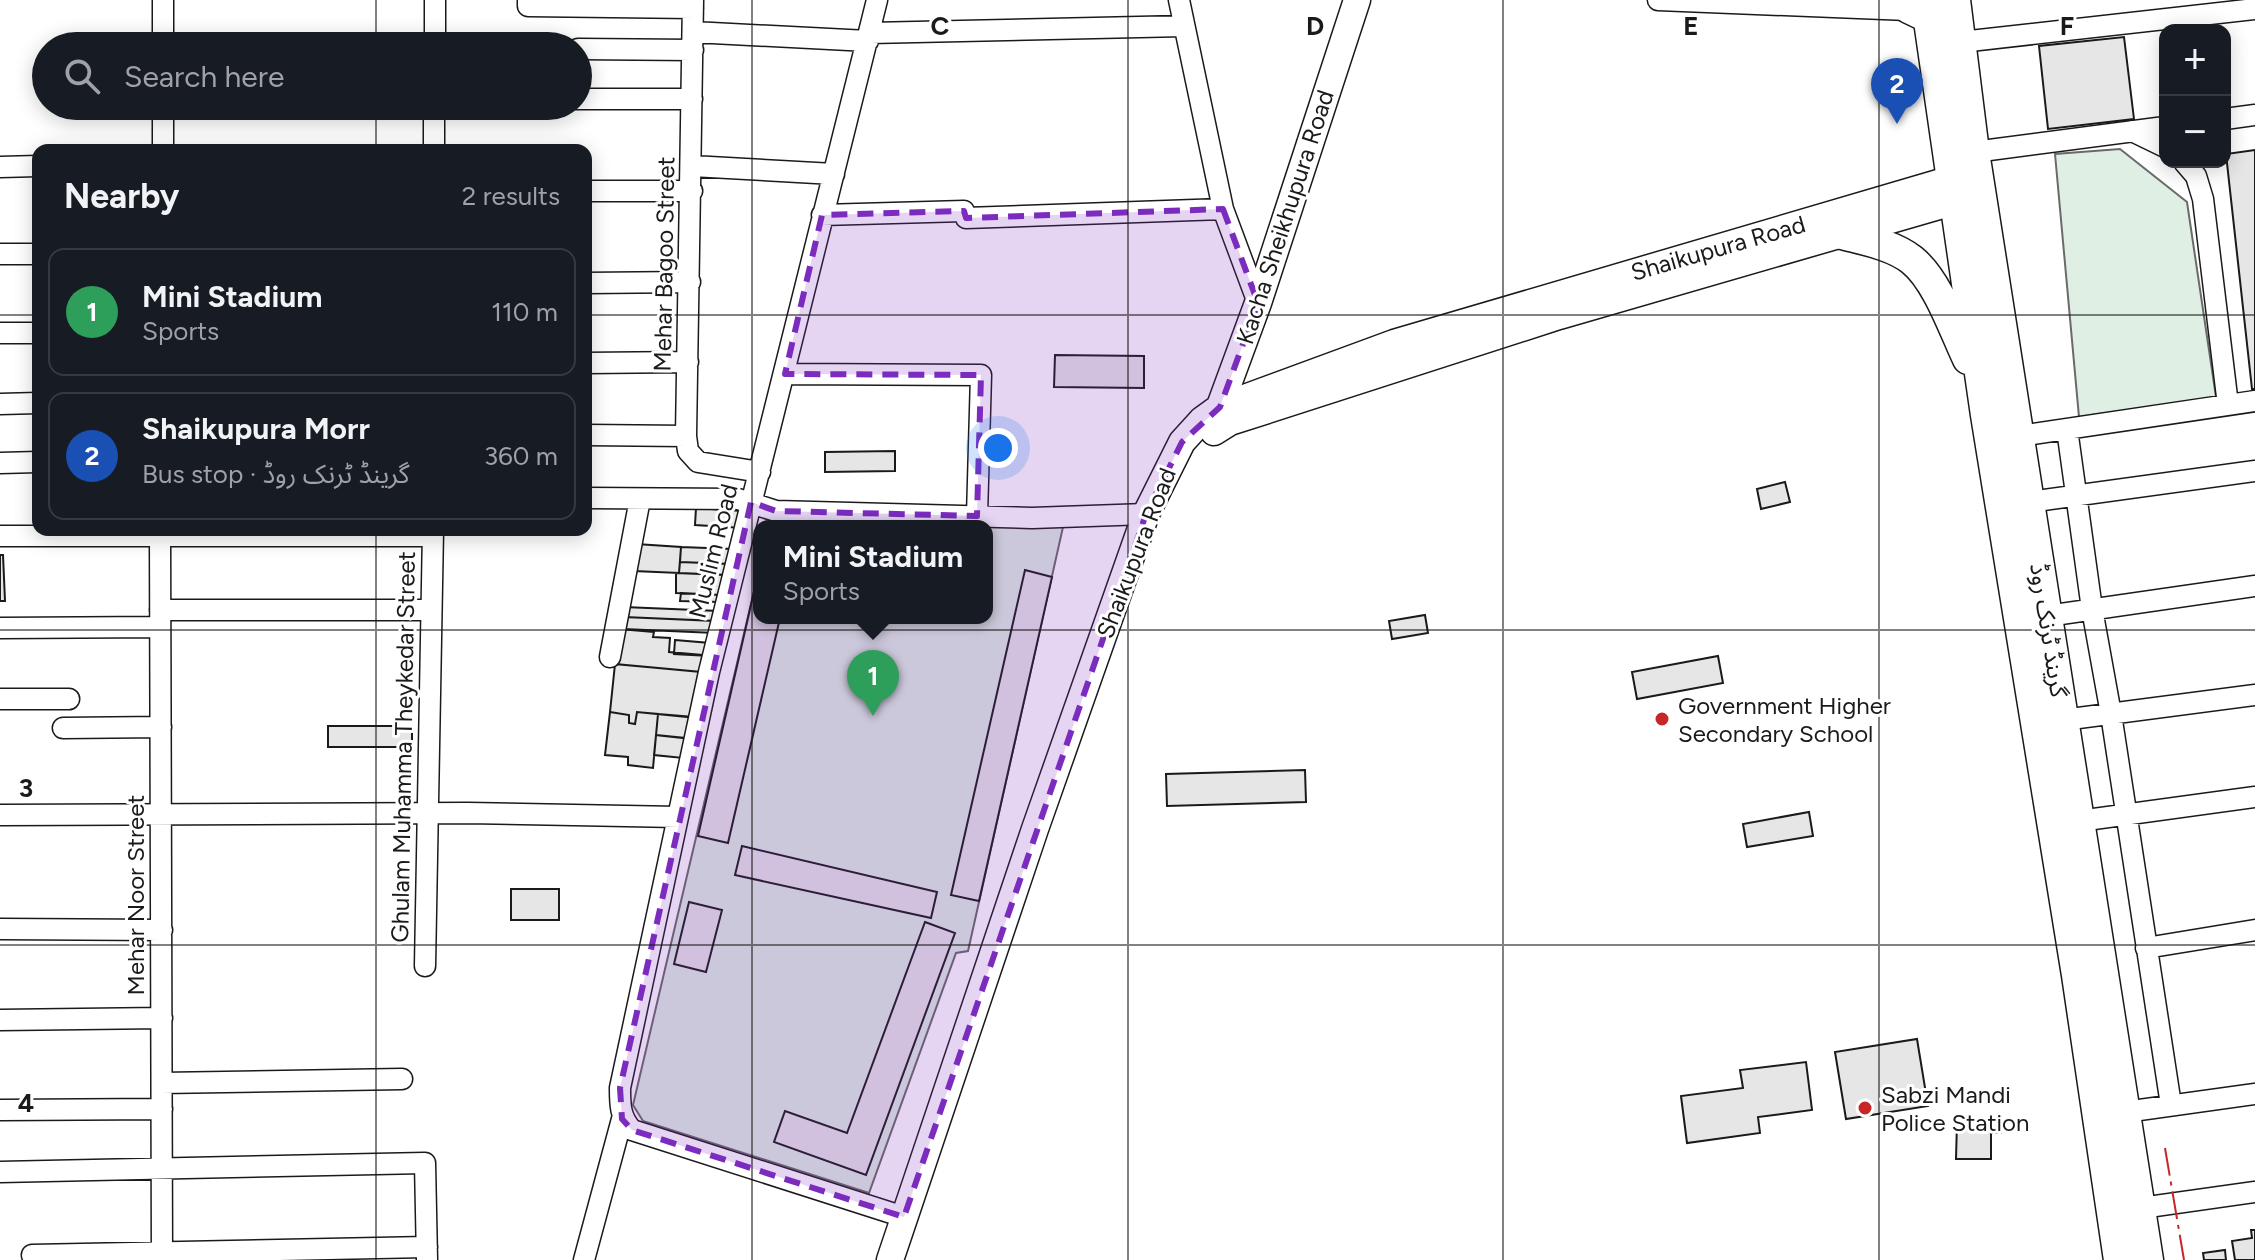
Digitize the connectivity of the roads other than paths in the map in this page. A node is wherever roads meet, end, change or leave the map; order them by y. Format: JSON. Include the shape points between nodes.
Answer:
{"nodes":[{"id":1,"x":163,"y":0,"type":"edge"},
{"id":2,"x":435,"y":0,"type":"edge"},
{"id":3,"x":528,"y":0,"type":"edge"},
{"id":4,"x":877,"y":0,"type":"edge"},
{"id":5,"x":1179,"y":0,"type":"edge"},
{"id":6,"x":1357,"y":0,"type":"edge"},
{"id":7,"x":1658,"y":0,"type":"edge"},
{"id":8,"x":1955,"y":0,"type":"edge"},
{"id":9,"x":2253,"y":0,"type":"edge"},
{"id":10,"x":693,"y":4,"type":"edge"},
{"id":11,"x":1915,"y":8,"type":"edge"},
{"id":12,"x":2255,"y":9,"type":"edge"},
{"id":13,"x":2161,"y":10,"type":"edge"},
{"id":14,"x":1184,"y":26,"type":"junction"},
{"id":15,"x":163,"y":32,"type":"edge"},
{"id":16,"x":435,"y":32,"type":"edge"},
{"id":17,"x":869,"y":37,"type":"junction"},
{"id":18,"x":693,"y":41,"type":"junction"},
{"id":19,"x":1961,"y":42,"type":"junction"},
{"id":20,"x":592,"y":48,"type":"edge"},
{"id":21,"x":592,"y":99,"type":"edge"},
{"id":22,"x":692,"y":99,"type":"junction"},
{"id":23,"x":2255,"y":115,"type":"edge"},
{"id":24,"x":2231,"y":118,"type":"edge"},
{"id":25,"x":163,"y":120,"type":"edge"},
{"id":26,"x":434,"y":120,"type":"edge"},
{"id":27,"x":2159,"y":128,"type":"edge"},
{"id":28,"x":2132,"y":131,"type":"junction"},
{"id":29,"x":163,"y":144,"type":"edge"},
{"id":30,"x":434,"y":144,"type":"edge"},
{"id":31,"x":2159,"y":144,"type":"edge"},
{"id":32,"x":1974,"y":152,"type":"junction"},
{"id":33,"x":32,"y":166,"type":"edge"},
{"id":34,"x":692,"y":166,"type":"junction"},
{"id":35,"x":0,"y":167,"type":"edge"},
{"id":36,"x":2189,"y":168,"type":"edge"},
{"id":37,"x":834,"y":174,"type":"junction"},
{"id":38,"x":1954,"y":190,"type":"junction"},
{"id":39,"x":592,"y":191,"type":"edge"},
{"id":40,"x":692,"y":191,"type":"junction"},
{"id":41,"x":1223,"y":209,"type":"junction"},
{"id":42,"x":822,"y":215,"type":"junction"},
{"id":43,"x":1842,"y":234,"type":"junction"},
{"id":44,"x":0,"y":254,"type":"edge"},
{"id":45,"x":32,"y":254,"type":"edge"},
{"id":46,"x":690,"y":282,"type":"junction"},
{"id":47,"x":592,"y":283,"type":"edge"},
{"id":48,"x":1258,"y":303,"type":"junction"},
{"id":49,"x":0,"y":333,"type":"edge"},
{"id":50,"x":32,"y":333,"type":"edge"},
{"id":51,"x":688,"y":362,"type":"junction"},
{"id":52,"x":592,"y":363,"type":"edge"},
{"id":53,"x":785,"y":374,"type":"junction"},
{"id":54,"x":1983,"y":401,"type":"junction"},
{"id":55,"x":2255,"y":401,"type":"edge"},
{"id":56,"x":32,"y":403,"type":"edge"},
{"id":57,"x":0,"y":404,"type":"edge"},
{"id":58,"x":2228,"y":405,"type":"junction"},
{"id":59,"x":1220,"y":407,"type":"junction"},
{"id":60,"x":2018,"y":423,"type":"junction"},
{"id":61,"x":2067,"y":429,"type":"junction"},
{"id":62,"x":1210,"y":433,"type":"junction"},
{"id":63,"x":592,"y":435,"type":"edge"},
{"id":64,"x":686,"y":436,"type":"junction"},
{"id":65,"x":32,"y":462,"type":"edge"},
{"id":66,"x":0,"y":463,"type":"edge"},
{"id":67,"x":2255,"y":471,"type":"edge"},
{"id":68,"x":760,"y":472,"type":"junction"},
{"id":69,"x":2077,"y":496,"type":"junction"},
{"id":70,"x":592,"y":498,"type":"edge"},
{"id":71,"x":640,"y":499,"type":"junction"},
{"id":72,"x":751,"y":502,"type":"junction"},
{"id":73,"x":2029,"y":502,"type":"junction"},
{"id":74,"x":1146,"y":514,"type":"junction"},
{"id":75,"x":977,"y":516,"type":"junction"},
{"id":76,"x":32,"y":535,"type":"edge"},
{"id":77,"x":0,"y":536,"type":"edge"},
{"id":78,"x":160,"y":536,"type":"edge"},
{"id":79,"x":432,"y":536,"type":"edge"},
{"id":80,"x":2255,"y":586,"type":"edge"},
{"id":81,"x":2092,"y":609,"type":"junction"},
{"id":82,"x":431,"y":610,"type":"junction"},
{"id":83,"x":2047,"y":616,"type":"junction"},
{"id":84,"x":160,"y":619,"type":"junction"},
{"id":85,"x":0,"y":628,"type":"edge"},
{"id":86,"x":610,"y":657,"type":"dead end"},
{"id":87,"x":2255,"y":695,"type":"edge"},
{"id":88,"x":0,"y":699,"type":"edge"},
{"id":89,"x":69,"y":699,"type":"dead end"},
{"id":90,"x":2111,"y":714,"type":"junction"},
{"id":91,"x":2063,"y":720,"type":"junction"},
{"id":92,"x":161,"y":727,"type":"junction"},
{"id":93,"x":63,"y":728,"type":"dead end"},
{"id":94,"x":2255,"y":797,"type":"edge"},
{"id":95,"x":161,"y":814,"type":"junction"},
{"id":96,"x":426,"y":814,"type":"junction"},
{"id":97,"x":0,"y":815,"type":"edge"},
{"id":98,"x":2125,"y":815,"type":"junction"},
{"id":99,"x":678,"y":817,"type":"junction"},
{"id":100,"x":2079,"y":821,"type":"junction"},
{"id":101,"x":0,"y":929,"type":"edge"},
{"id":102,"x":162,"y":930,"type":"junction"},
{"id":103,"x":2255,"y":930,"type":"edge"},
{"id":104,"x":2146,"y":948,"type":"junction"},
{"id":105,"x":425,"y":966,"type":"dead end"},
{"id":106,"x":162,"y":1018,"type":"junction"},
{"id":107,"x":0,"y":1020,"type":"edge"},
{"id":108,"x":402,"y":1079,"type":"dead end"},
{"id":109,"x":162,"y":1083,"type":"junction"},
{"id":110,"x":2255,"y":1094,"type":"edge"},
{"id":111,"x":2171,"y":1105,"type":"junction"},
{"id":112,"x":162,"y":1109,"type":"junction"},
{"id":113,"x":0,"y":1110,"type":"edge"},
{"id":114,"x":2125,"y":1112,"type":"junction"},
{"id":115,"x":622,"y":1119,"type":"junction"},
{"id":116,"x":162,"y":1170,"type":"junction"},
{"id":117,"x":0,"y":1172,"type":"edge"},
{"id":118,"x":2255,"y":1192,"type":"edge"},
{"id":119,"x":2141,"y":1208,"type":"junction"},
{"id":120,"x":904,"y":1217,"type":"junction"},
{"id":121,"x":427,"y":1254,"type":"edge"},
{"id":122,"x":32,"y":1255,"type":"dead end"},
{"id":123,"x":162,"y":1256,"type":"edge"},
{"id":124,"x":584,"y":1260,"type":"edge"},
{"id":125,"x":890,"y":1260,"type":"edge"},
{"id":126,"x":905,"y":1260,"type":"edge"},
{"id":127,"x":2119,"y":1260,"type":"edge"},
{"id":128,"x":2148,"y":1260,"type":"edge"}],
"edges":[{"from":1,"to":15,"type":"street"},
{"from":2,"to":16,"type":"street"},
{"from":3,"to":10,"type":"street","via":[[528,6]]},
{"from":4,"to":17,"type":"street","name":"Muslim Road"},
{"from":5,"to":14,"type":"street"},
{"from":6,"to":48,"type":"main road","name":"Kacha Sheikhupura Road"},
{"from":7,"to":11,"type":"street"},
{"from":8,"to":19,"type":"highway","name":"گرینڈ ٹرنک روڈ"},
{"from":9,"to":12,"type":"street"},
{"from":10,"to":18,"type":"street","name":"Mehar Bagoo Street"},
{"from":11,"to":38,"type":"highway","name":"گرینڈ ٹرنک روڈ"},
{"from":12,"to":13,"type":"street"},
{"from":13,"to":19,"type":"street"},
{"from":14,"to":17,"type":"street"},
{"from":14,"to":41,"type":"street"},
{"from":17,"to":18,"type":"street"},
{"from":17,"to":37,"type":"street","name":"Muslim Road"},
{"from":18,"to":20,"type":"street"},
{"from":18,"to":22,"type":"street","name":"Mehar Bagoo Street"},
{"from":19,"to":32,"type":"highway","name":"گرینڈ ٹرنک روڈ"},
{"from":21,"to":22,"type":"street"},
{"from":22,"to":34,"type":"street","name":"Mehar Bagoo Street"},
{"from":23,"to":24,"type":"street"},
{"from":25,"to":29,"type":"street"},
{"from":26,"to":30,"type":"street"},
{"from":27,"to":28,"type":"street"},
{"from":28,"to":31,"type":"street"},
{"from":28,"to":32,"type":"street"},
{"from":32,"to":60,"type":"highway","name":"گرینڈ ٹرنک روڈ"},
{"from":33,"to":35,"type":"street"},
{"from":34,"to":37,"type":"street"},
{"from":34,"to":40,"type":"street","name":"Mehar Bagoo Street"},
{"from":36,"to":58,"type":"street","via":[[2203,199]]},
{"from":37,"to":42,"type":"street","name":"Muslim Road"},
{"from":38,"to":43,"type":"main road","name":"Shaikupura Road"},
{"from":38,"to":54,"type":"highway","name":"گرینڈ ٹرنک روڈ"},
{"from":38,"to":59,"type":"main road","name":"Shaikupura Road","via":[[1394,343]]},
{"from":39,"to":40,"type":"street"},
{"from":40,"to":46,"type":"street","name":"Mehar Bagoo Street"},
{"from":41,"to":42,"type":"street","via":[[966,218],[964,211]]},
{"from":41,"to":48,"type":"street"},
{"from":42,"to":53,"type":"street","name":"Muslim Road"},
{"from":43,"to":54,"type":"highway","via":[[1880,243],[1913,261],[1933,286]]},
{"from":43,"to":62,"type":"main road","name":"Shaikupura Road","via":[[1559,316],[1230,422]]},
{"from":44,"to":45,"type":"street"},
{"from":46,"to":47,"type":"street"},
{"from":46,"to":51,"type":"street","name":"Mehar Bagoo Street"},
{"from":48,"to":59,"type":"main road","name":"Kacha Sheikhupura Road"},
{"from":49,"to":50,"type":"street"},
{"from":51,"to":52,"type":"street"},
{"from":51,"to":64,"type":"street","name":"Mehar Bagoo Street"},
{"from":53,"to":68,"type":"street","name":"Muslim Road"},
{"from":53,"to":75,"type":"street","via":[[981,375]]},
{"from":54,"to":60,"type":"highway"},
{"from":54,"to":127,"type":"highway","name":"گرینڈ ٹرنک روڈ"},
{"from":55,"to":58,"type":"street"},
{"from":56,"to":57,"type":"street"},
{"from":58,"to":61,"type":"street"},
{"from":59,"to":62,"type":"main road","name":"Kacha Sheikhupura Road"},
{"from":59,"to":74,"type":"main road","name":"Shaikupura Road","via":[[1182,442]]},
{"from":60,"to":61,"type":"street"},
{"from":60,"to":73,"type":"highway","name":"گرینڈ ٹرنک روڈ"},
{"from":61,"to":69,"type":"street"},
{"from":62,"to":126,"type":"main road","name":"Shaikupura Road","via":[[1194,450],[1159,520]]},
{"from":63,"to":64,"type":"street"},
{"from":64,"to":68,"type":"street","via":[[688,451],[698,462]]},
{"from":65,"to":66,"type":"street"},
{"from":67,"to":69,"type":"street"},
{"from":68,"to":72,"type":"street","name":"Muslim Road"},
{"from":69,"to":73,"type":"street"},
{"from":69,"to":81,"type":"street"},
{"from":70,"to":71,"type":"street"},
{"from":71,"to":72,"type":"street"},
{"from":71,"to":86,"type":"street"},
{"from":72,"to":75,"type":"street","via":[[776,511]]},
{"from":72,"to":99,"type":"street","name":"Muslim Road"},
{"from":73,"to":83,"type":"highway","name":"گرینڈ ٹرنک روڈ"},
{"from":74,"to":75,"type":"street"},
{"from":74,"to":120,"type":"main road","name":"Shaikupura Road"},
{"from":76,"to":77,"type":"street"},
{"from":78,"to":84,"type":"street","name":"Mehar Noor Street"},
{"from":79,"to":82,"type":"street","name":"Ghulam Muhamma Theykedar Street"},
{"from":80,"to":81,"type":"street"},
{"from":81,"to":83,"type":"street"},
{"from":81,"to":90,"type":"street"},
{"from":82,"to":84,"type":"street"},
{"from":82,"to":96,"type":"street","name":"Ghulam Muhamma Theykedar Street"},
{"from":83,"to":91,"type":"highway","name":"گرینڈ ٹرنک روڈ"},
{"from":84,"to":85,"type":"street"},
{"from":84,"to":92,"type":"street","name":"Mehar Noor Street"},
{"from":87,"to":90,"type":"street"},
{"from":88,"to":89,"type":"street"},
{"from":90,"to":91,"type":"street"},
{"from":90,"to":98,"type":"street"},
{"from":91,"to":100,"type":"highway","name":"گرینڈ ٹرنک روڈ"},
{"from":92,"to":93,"type":"street"},
{"from":92,"to":95,"type":"street","name":"Mehar Noor Street"},
{"from":94,"to":98,"type":"street"},
{"from":95,"to":96,"type":"street"},
{"from":95,"to":97,"type":"street"},
{"from":95,"to":102,"type":"street","name":"Mehar Noor Street"},
{"from":96,"to":99,"type":"street"},
{"from":96,"to":105,"type":"street","name":"Ghulam Muhamma Theykedar Street"},
{"from":98,"to":100,"type":"street"},
{"from":98,"to":104,"type":"street"},
{"from":99,"to":115,"type":"street","name":"Muslim Road","via":[[620,1088]]},
{"from":100,"to":114,"type":"highway","name":"گرینڈ ٹرنک روڈ"},
{"from":101,"to":102,"type":"street"},
{"from":102,"to":106,"type":"street","name":"Mehar Noor Street"},
{"from":103,"to":104,"type":"street"},
{"from":104,"to":111,"type":"street"},
{"from":106,"to":107,"type":"street"},
{"from":106,"to":109,"type":"street","name":"Mehar Noor Street"},
{"from":108,"to":109,"type":"street"},
{"from":109,"to":112,"type":"street","name":"Mehar Noor Street"},
{"from":110,"to":111,"type":"street"},
{"from":111,"to":114,"type":"street"},
{"from":112,"to":113,"type":"street"},
{"from":112,"to":116,"type":"street","name":"Mehar Noor Street"},
{"from":114,"to":119,"type":"highway","name":"گرینڈ ٹرنک روڈ"},
{"from":115,"to":120,"type":"street","via":[[648,1136]]},
{"from":115,"to":124,"type":"street","name":"Muslim Road"},
{"from":116,"to":117,"type":"street"},
{"from":116,"to":121,"type":"street","via":[[425,1163]]},
{"from":116,"to":123,"type":"street","name":"Mehar Noor Street"},
{"from":118,"to":119,"type":"street"},
{"from":119,"to":128,"type":"highway","name":"گرینڈ ٹرنک روڈ"},
{"from":120,"to":125,"type":"main road","name":"Shaikupura Road"},
{"from":121,"to":123,"type":"street"},
{"from":122,"to":123,"type":"street"}]}
